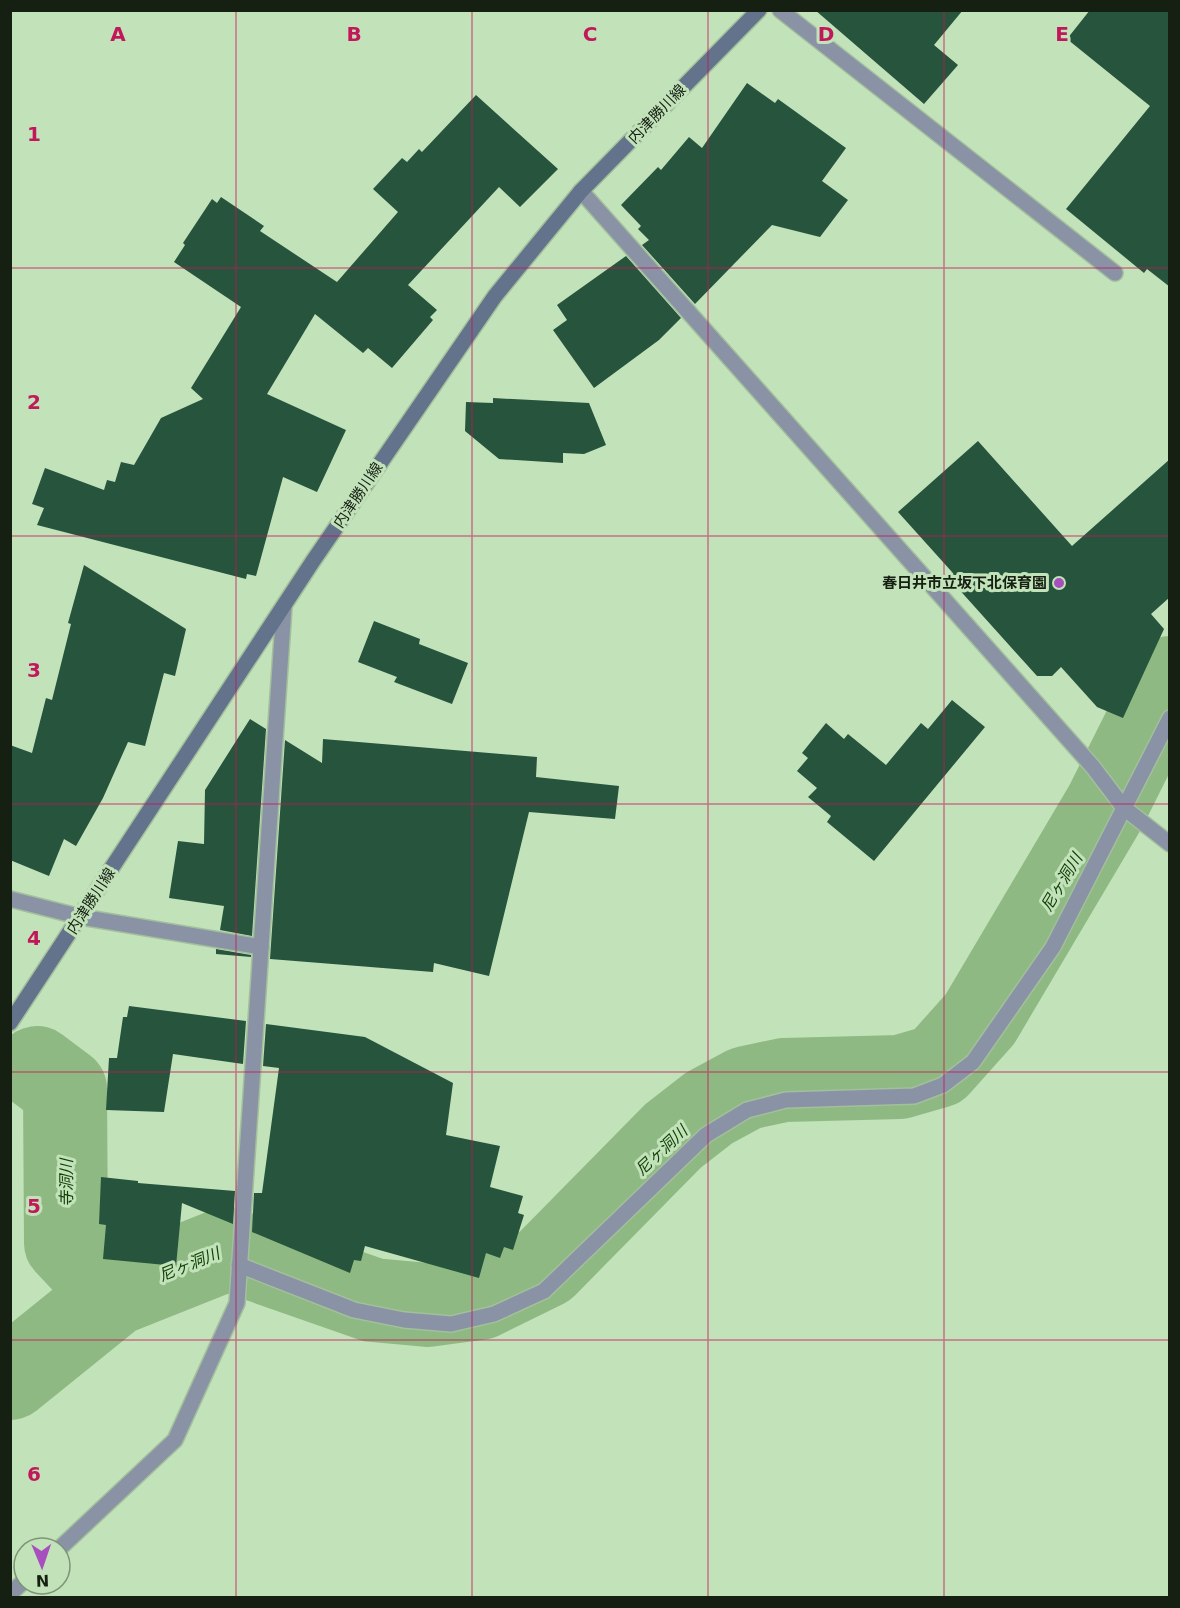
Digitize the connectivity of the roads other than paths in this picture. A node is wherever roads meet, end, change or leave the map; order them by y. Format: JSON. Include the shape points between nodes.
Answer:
{"nodes":[{"id":1,"x":759,"y":10,"type":"edge"},
{"id":2,"x":780,"y":10,"type":"edge"},
{"id":3,"x":581,"y":191,"type":"junction"},
{"id":4,"x":1114,"y":273,"type":"dead end"},
{"id":5,"x":284,"y":607,"type":"junction"},
{"id":6,"x":1170,"y":718,"type":"edge"},
{"id":7,"x":1124,"y":807,"type":"junction"},
{"id":8,"x":1170,"y":844,"type":"edge"},
{"id":9,"x":10,"y":899,"type":"edge"},
{"id":10,"x":81,"y":916,"type":"junction"},
{"id":11,"x":261,"y":947,"type":"junction"},
{"id":12,"x":10,"y":1023,"type":"edge"},
{"id":13,"x":239,"y":1265,"type":"junction"},
{"id":14,"x":72,"y":1537,"type":"edge"}],
"edges":[{"from":1,"to":3,"type":"main road","name":"内津勝川線"},
{"from":2,"to":4,"type":"street"},
{"from":3,"to":5,"type":"main road","name":"内津勝川線","via":[[495,296]]},
{"from":3,"to":7,"type":"street","via":[[1093,767]]},
{"from":5,"to":10,"type":"main road","name":"内津勝川線"},
{"from":5,"to":11,"type":"street"},
{"from":6,"to":7,"type":"street"},
{"from":7,"to":8,"type":"street"},
{"from":7,"to":13,"type":"street","via":[[1053,947],[973,1062],[943,1085],[914,1096],[786,1100],[747,1110],[706,1135],[544,1291],[494,1314],[451,1324],[405,1320],[354,1310]]},
{"from":9,"to":10,"type":"street"},
{"from":10,"to":11,"type":"street"},
{"from":10,"to":12,"type":"main road","name":"内津勝川線"},
{"from":11,"to":13,"type":"street"},
{"from":13,"to":14,"type":"street","via":[[237,1303],[175,1440]]}]}
